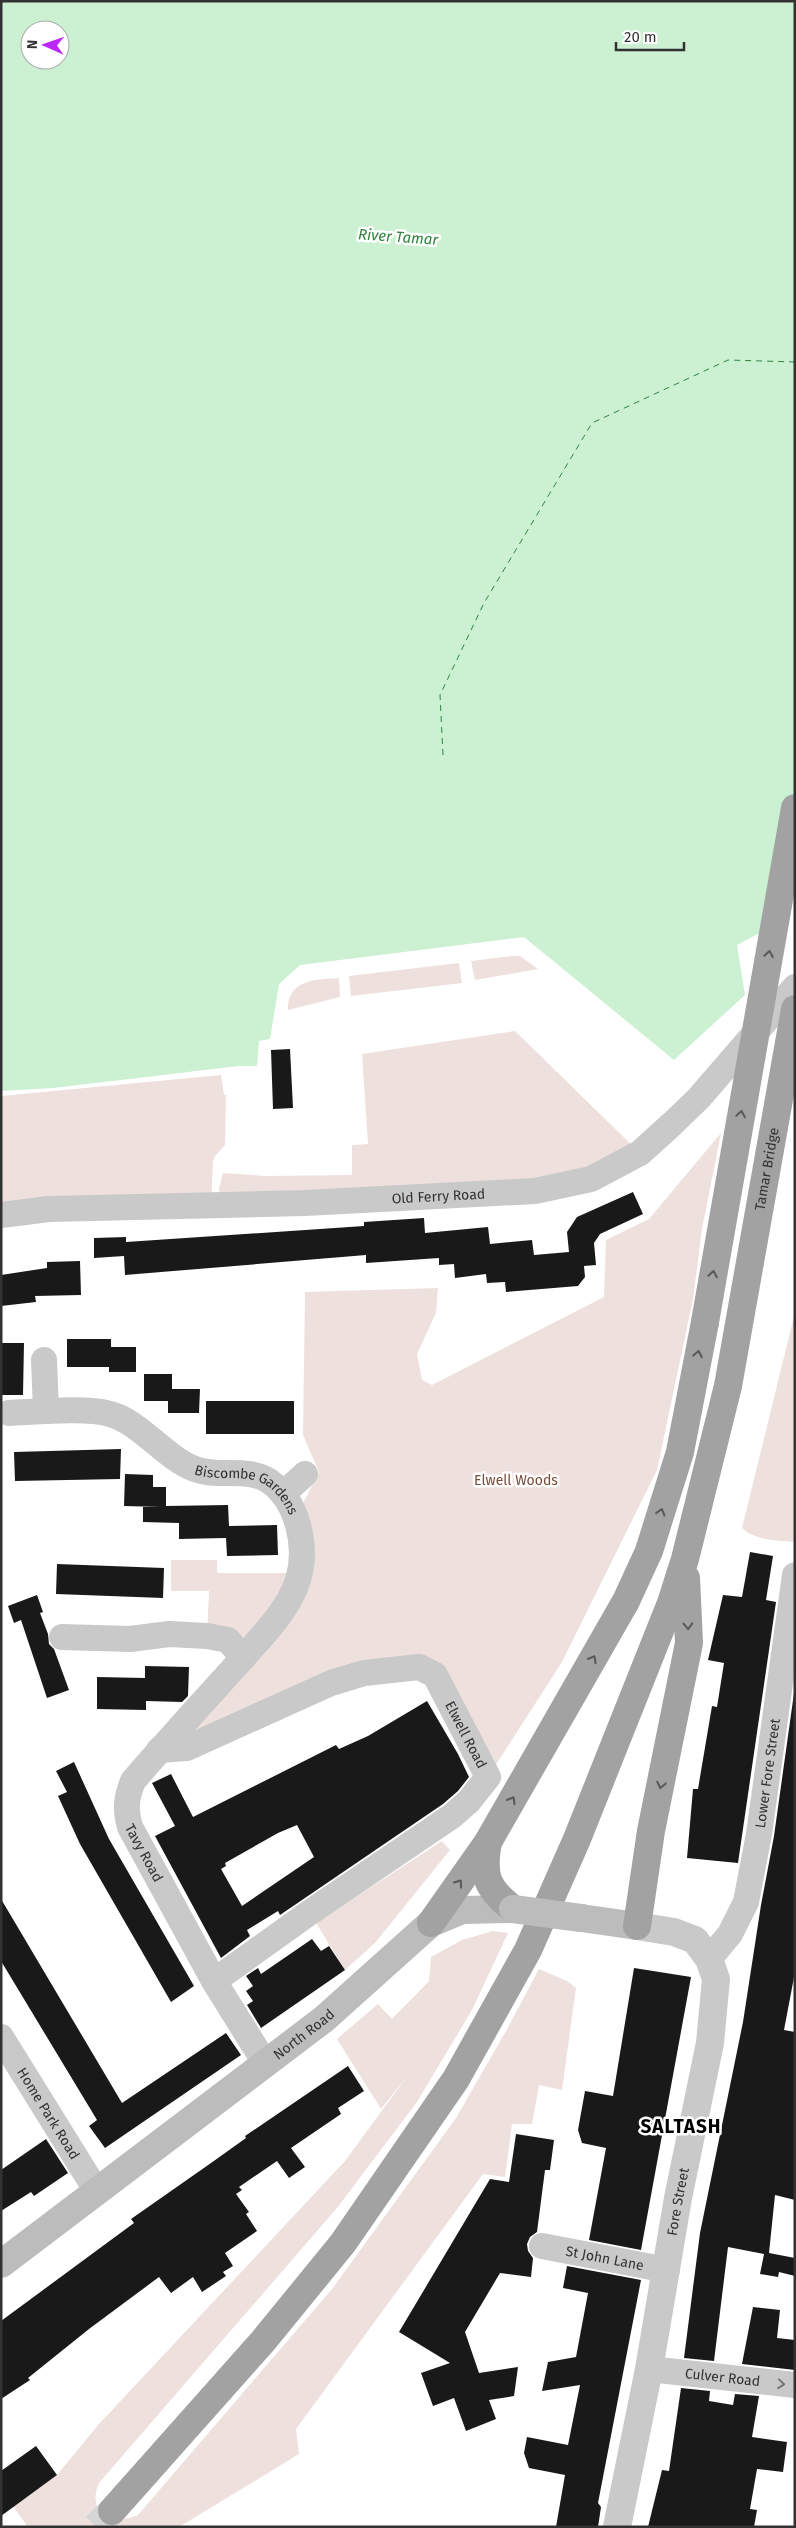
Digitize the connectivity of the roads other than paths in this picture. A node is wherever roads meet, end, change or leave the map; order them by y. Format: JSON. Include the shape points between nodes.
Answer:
{"nodes":[{"id":1,"x":795,"y":808,"type":"edge"},
{"id":2,"x":795,"y":987,"type":"edge"},
{"id":3,"x":795,"y":1009,"type":"edge"},
{"id":4,"x":1,"y":1215,"type":"edge"},
{"id":5,"x":44,"y":1360,"type":"dead end"},
{"id":6,"x":46,"y":1412,"type":"junction"},
{"id":7,"x":9,"y":1413,"type":"dead end"},
{"id":8,"x":305,"y":1474,"type":"dead end"},
{"id":9,"x":283,"y":1494,"type":"junction"},
{"id":10,"x":685,"y":1559,"type":"junction"},
{"id":11,"x":795,"y":1576,"type":"edge"},
{"id":12,"x":62,"y":1637,"type":"dead end"},
{"id":13,"x":243,"y":1658,"type":"junction"},
{"id":14,"x":784,"y":1726,"type":"edge"},
{"id":15,"x":159,"y":1750,"type":"junction"},
{"id":16,"x":488,"y":1842,"type":"junction"},
{"id":17,"x":513,"y":1908,"type":"junction"},
{"id":18,"x":431,"y":1922,"type":"junction"},
{"id":19,"x":637,"y":1926,"type":"junction"},
{"id":20,"x":710,"y":1960,"type":"junction"},
{"id":21,"x":214,"y":1982,"type":"junction"},
{"id":22,"x":1,"y":2037,"type":"edge"},
{"id":23,"x":265,"y":2063,"type":"junction"},
{"id":24,"x":96,"y":2190,"type":"junction"},
{"id":25,"x":542,"y":2246,"type":"dead end"},
{"id":26,"x":1,"y":2264,"type":"edge"},
{"id":27,"x":667,"y":2270,"type":"junction"},
{"id":28,"x":649,"y":2369,"type":"junction"},
{"id":29,"x":795,"y":2385,"type":"edge"},
{"id":30,"x":112,"y":2511,"type":"tunnel mouth"},
{"id":31,"x":617,"y":2527,"type":"edge"}],
"edges":[{"from":16,"to":1,"type":"highway","one_way":true,"bridge":true,"via":[[626,1601],[650,1551],[680,1452]]},
{"from":2,"to":4,"type":"street","name":"Old Ferry Road","via":[[698,1099],[672,1124],[640,1153],[591,1179],[534,1191],[305,1203],[49,1209]]},
{"from":3,"to":10,"type":"highway","name":"Tamar Bridge","via":[[728,1386]]},
{"from":5,"to":6,"type":"street"},
{"from":6,"to":7,"type":"street","name":"Biscombe Gardens"},
{"from":6,"to":9,"type":"street","name":"Biscombe Gardens","via":[[111,1414],[182,1464],[199,1471],[231,1472],[267,1480]]},
{"from":8,"to":9,"type":"street"},
{"from":9,"to":13,"type":"street","name":"Biscombe Gardens","via":[[296,1517],[300,1538],[298,1580],[286,1604]]},
{"from":10,"to":19,"type":"highway","one_way":true,"via":[[689,1643],[651,1831]]},
{"from":10,"to":30,"type":"highway","via":[[629,1709],[536,1933],[456,2079],[343,2243],[264,2340]]},
{"from":11,"to":14,"type":"street","name":"Lower Fore Street"},
{"from":12,"to":13,"type":"street","via":[[207,1636],[228,1640]]},
{"from":13,"to":15,"type":"street","name":"Tavy Road"},
{"from":14,"to":20,"type":"street","name":"Lower Fore Street","via":[[746,1902],[730,1934]]},
{"from":15,"to":21,"type":"street","name":"Tavy Road","via":[[126,1796],[126,1813],[130,1828]]},
{"from":15,"to":21,"type":"street","name":"Elwell Road","via":[[187,1748],[332,1683],[364,1673],[419,1667],[435,1675],[488,1777],[470,1801],[452,1816]]},
{"from":16,"to":17,"type":"highway","via":[[484,1865],[488,1880],[498,1897]]},
{"from":18,"to":16,"type":"highway","one_way":true},
{"from":17,"to":18,"type":"main road","name":"North Road","via":[[462,1910]]},
{"from":17,"to":19,"type":"main road","name":"North Road","bridge":true},
{"from":18,"to":23,"type":"main road","name":"North Road","via":[[324,2019]]},
{"from":19,"to":20,"type":"street","name":"Fore Street","via":[[674,1932],[695,1940]]},
{"from":20,"to":27,"type":"street","name":"Fore Street","via":[[716,1979],[712,2025]]},
{"from":21,"to":23,"type":"street","name":"Tavy Road"},
{"from":22,"to":24,"type":"street","name":"Home Park Road"},
{"from":23,"to":24,"type":"main road","name":"North Road"},
{"from":24,"to":26,"type":"main road","name":"North Road"},
{"from":25,"to":27,"type":"street","name":"St John Lane"},
{"from":27,"to":28,"type":"street","name":"Fore Street"},
{"from":28,"to":29,"type":"street","name":"Culver Road","one_way":true},
{"from":28,"to":31,"type":"street","name":"Fore Street"}]}
